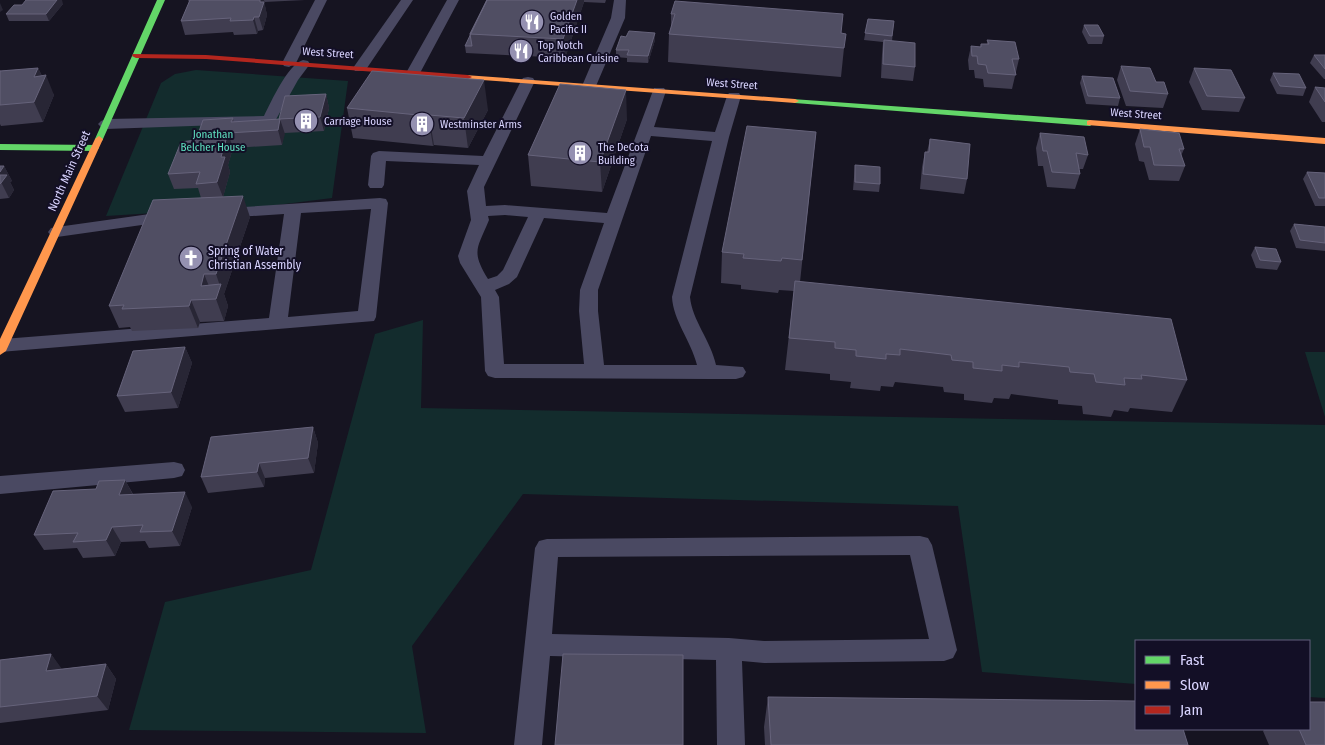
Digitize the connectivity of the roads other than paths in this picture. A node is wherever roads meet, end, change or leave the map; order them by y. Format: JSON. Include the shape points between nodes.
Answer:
{"nodes":[{"id":1,"x":161,"y":0,"type":"edge"},
{"id":2,"x":321,"y":0,"type":"edge"},
{"id":3,"x":406,"y":0,"type":"edge"},
{"id":4,"x":453,"y":0,"type":"edge"},
{"id":5,"x":620,"y":0,"type":"edge"},
{"id":6,"x":136,"y":56,"type":"junction"},
{"id":7,"x":296,"y":63,"type":"junction"},
{"id":8,"x":360,"y":68,"type":"junction"},
{"id":9,"x":413,"y":73,"type":"junction"},
{"id":10,"x":528,"y":81,"type":"junction"},
{"id":11,"x":589,"y":86,"type":"junction"},
{"id":12,"x":659,"y":91,"type":"junction"},
{"id":13,"x":734,"y":96,"type":"junction"},
{"id":14,"x":106,"y":124,"type":"junction"},
{"id":15,"x":645,"y":131,"type":"junction"},
{"id":16,"x":721,"y":137,"type":"junction"},
{"id":17,"x":1325,"y":141,"type":"edge"},
{"id":18,"x":0,"y":148,"type":"edge"},
{"id":19,"x":95,"y":148,"type":"junction"},
{"id":20,"x":488,"y":161,"type":"junction"},
{"id":21,"x":376,"y":185,"type":"dead end"},
{"id":22,"x":293,"y":208,"type":"junction"},
{"id":23,"x":479,"y":212,"type":"junction"},
{"id":24,"x":538,"y":213,"type":"junction"},
{"id":25,"x":614,"y":219,"type":"junction"},
{"id":26,"x":57,"y":232,"type":"junction"},
{"id":27,"x":484,"y":287,"type":"junction"},
{"id":28,"x":278,"y":324,"type":"junction"},
{"id":29,"x":1,"y":348,"type":"edge"},
{"id":30,"x":594,"y":371,"type":"junction"},
{"id":31,"x":708,"y":372,"type":"junction"},
{"id":32,"x":736,"y":372,"type":"dead end"},
{"id":33,"x":174,"y":470,"type":"dead end"},
{"id":34,"x":0,"y":485,"type":"edge"},
{"id":35,"x":539,"y":645,"type":"junction"},
{"id":36,"x":728,"y":649,"type":"junction"},
{"id":37,"x":528,"y":745,"type":"edge"},
{"id":38,"x":731,"y":745,"type":"edge"}],
"edges":[{"from":1,"to":6,"type":"main road","name":"North Main Street"},
{"from":2,"to":7,"type":"lane","via":[[296,52]]},
{"from":3,"to":8,"type":"lane"},
{"from":4,"to":9,"type":"lane"},
{"from":5,"to":11,"type":"lane","via":[[618,18]]},
{"from":6,"to":7,"type":"main road","name":"West Street"},
{"from":6,"to":14,"type":"main road","name":"North Main Street"},
{"from":7,"to":8,"type":"main road","name":"West Street"},
{"from":7,"to":14,"type":"lane","via":[[291,80],[269,120]]},
{"from":8,"to":9,"type":"main road","name":"West Street"},
{"from":9,"to":10,"type":"main road","name":"West Street"},
{"from":10,"to":11,"type":"main road","name":"West Street"},
{"from":10,"to":20,"type":"lane"},
{"from":11,"to":12,"type":"main road","name":"West Street"},
{"from":12,"to":13,"type":"main road","name":"West Street"},
{"from":12,"to":15,"type":"lane"},
{"from":13,"to":16,"type":"lane"},
{"from":13,"to":17,"type":"main road","name":"West Street"},
{"from":14,"to":19,"type":"main road","name":"North Main Street"},
{"from":15,"to":16,"type":"lane"},
{"from":15,"to":25,"type":"lane"},
{"from":16,"to":31,"type":"lane","via":[[681,297],[684,312],[704,353]]},
{"from":18,"to":19,"type":"main road"},
{"from":19,"to":26,"type":"main road","name":"North Main Street"},
{"from":20,"to":21,"type":"lane","via":[[379,156]]},
{"from":20,"to":23,"type":"lane","via":[[475,191]]},
{"from":22,"to":26,"type":"lane","via":[[195,215]]},
{"from":22,"to":28,"type":"lane"},
{"from":22,"to":28,"type":"lane","via":[[380,203],[367,317]]},
{"from":23,"to":24,"type":"lane"},
{"from":23,"to":27,"type":"lane","via":[[480,220],[468,256]]},
{"from":24,"to":25,"type":"lane"},
{"from":24,"to":27,"type":"lane","via":[[511,273],[503,280]]},
{"from":25,"to":30,"type":"lane","via":[[589,290]]},
{"from":26,"to":29,"type":"main road","name":"North Main Street"},
{"from":27,"to":30,"type":"lane","via":[[490,297],[492,311],[495,371]]},
{"from":28,"to":29,"type":"lane"},
{"from":30,"to":31,"type":"lane"},
{"from":31,"to":32,"type":"lane"},
{"from":33,"to":34,"type":"lane"},
{"from":35,"to":36,"type":"lane"},
{"from":35,"to":36,"type":"lane","via":[[547,548],[920,545],[944,650],[764,652]]},
{"from":35,"to":37,"type":"lane"},
{"from":36,"to":38,"type":"lane"}]}
